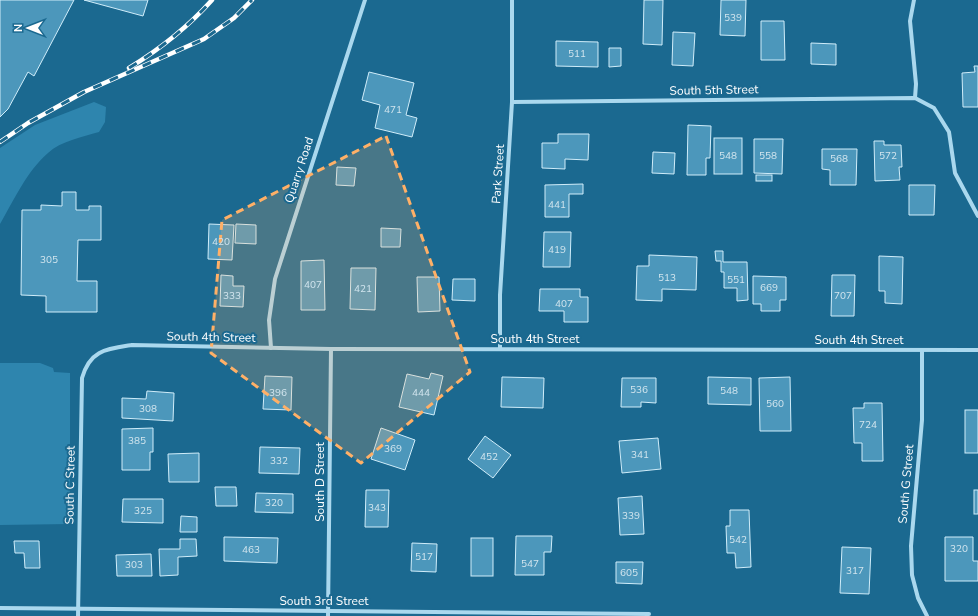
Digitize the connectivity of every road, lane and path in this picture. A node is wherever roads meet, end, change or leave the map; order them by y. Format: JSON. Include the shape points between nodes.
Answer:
{"nodes":[{"id":1,"x":365,"y":0,"type":"edge"},
{"id":2,"x":512,"y":0,"type":"edge"},
{"id":3,"x":914,"y":0,"type":"edge"},
{"id":4,"x":915,"y":98,"type":"junction"},
{"id":5,"x":512,"y":102,"type":"junction"},
{"id":6,"x":978,"y":216,"type":"edge"},
{"id":7,"x":271,"y":348,"type":"junction"},
{"id":8,"x":331,"y":349,"type":"junction"},
{"id":9,"x":500,"y":349,"type":"junction"},
{"id":10,"x":922,"y":350,"type":"junction"},
{"id":11,"x":978,"y":350,"type":"edge"},
{"id":12,"x":93,"y":357,"type":"joint"},
{"id":13,"x":0,"y":608,"type":"edge"},
{"id":14,"x":78,"y":609,"type":"junction"},
{"id":15,"x":328,"y":614,"type":"edge"},
{"id":16,"x":570,"y":614,"type":"edge"},
{"id":17,"x":649,"y":614,"type":"dead end"},
{"id":18,"x":78,"y":616,"type":"edge"},
{"id":19,"x":927,"y":616,"type":"edge"}],
"edges":[{"from":1,"to":7,"type":"street","name":"Quarry Road","via":[[274,279],[269,320]]},
{"from":2,"to":5,"type":"street","name":"Park Street"},
{"from":3,"to":4,"type":"street","via":[[910,21]]},
{"from":4,"to":5,"type":"street","name":"South 5th Street"},
{"from":4,"to":6,"type":"street","via":[[934,108],[950,132],[955,173]]},
{"from":5,"to":9,"type":"street","name":"Park Street","via":[[500,295]]},
{"from":7,"to":8,"type":"street","name":"South 4th Street"},
{"from":7,"to":12,"type":"street","name":"South 4th Street","via":[[132,345],[111,349]]},
{"from":8,"to":9,"type":"street","name":"South 4th Street"},
{"from":8,"to":15,"type":"street","name":"South D Street"},
{"from":9,"to":10,"type":"street","name":"South 4th Street"},
{"from":10,"to":11,"type":"street","name":"South 4th Street"},
{"from":10,"to":19,"type":"street","name":"South G Street","via":[[922,420],[911,546],[912,575],[918,598]]},
{"from":12,"to":14,"type":"street","name":"South C Street","via":[[86,364],[82,378]]},
{"from":13,"to":14,"type":"street","name":"South 3rd Street"},
{"from":14,"to":15,"type":"street","name":"South 3rd Street"},
{"from":14,"to":18,"type":"street","name":"South C Street"},
{"from":15,"to":16,"type":"street","name":"South 3rd Street"},
{"from":16,"to":17,"type":"street","name":"South 3rd Street"}]}
